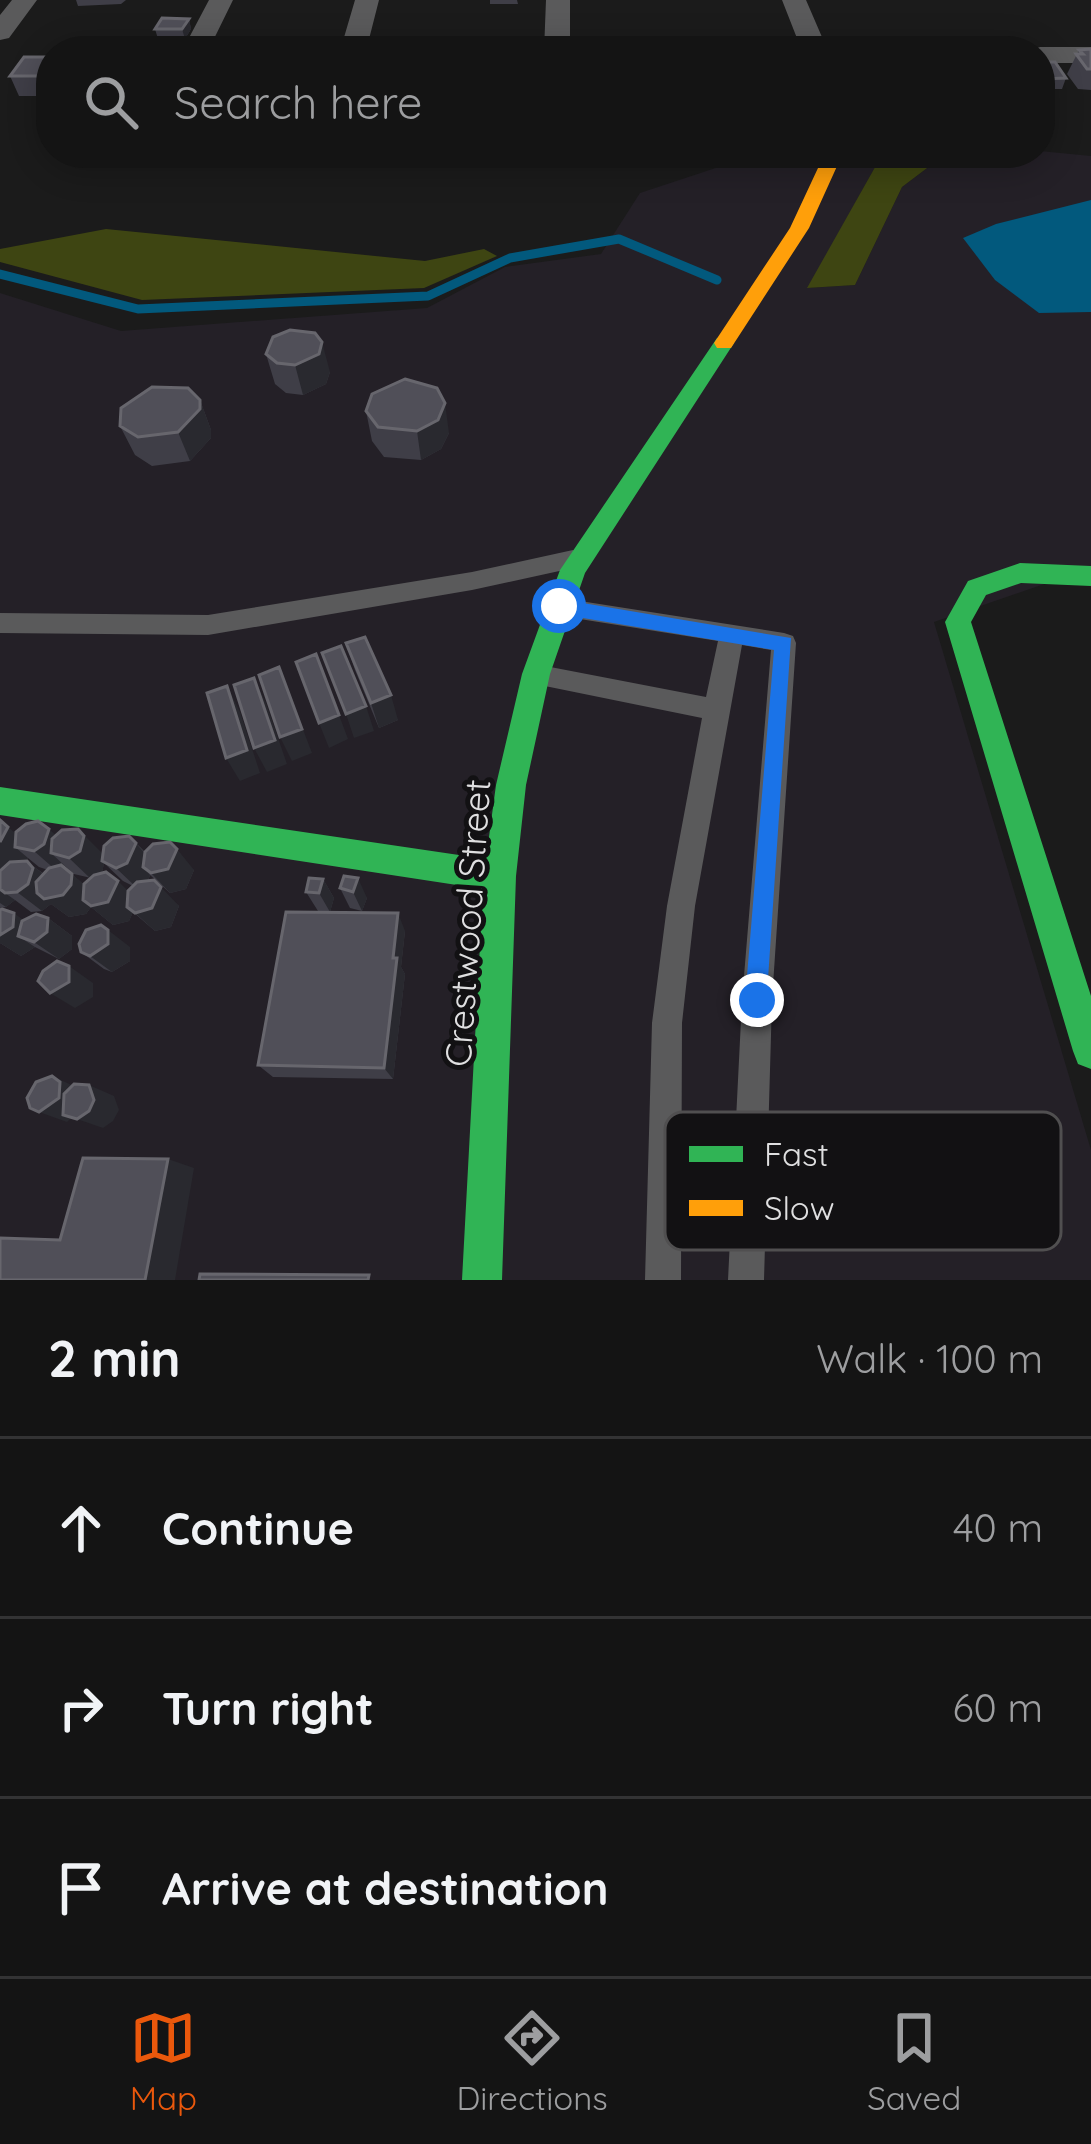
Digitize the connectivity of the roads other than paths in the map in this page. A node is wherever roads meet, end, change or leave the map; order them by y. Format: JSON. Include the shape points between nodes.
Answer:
{"nodes":[{"id":1,"x":221,"y":0,"type":"edge"},
{"id":2,"x":367,"y":0,"type":"edge"},
{"id":3,"x":557,"y":0,"type":"edge"},
{"id":4,"x":794,"y":0,"type":"edge"},
{"id":5,"x":203,"y":36,"type":"edge"},
{"id":6,"x":357,"y":36,"type":"edge"},
{"id":7,"x":557,"y":36,"type":"edge"},
{"id":8,"x":809,"y":36,"type":"edge"},
{"id":9,"x":1055,"y":56,"type":"edge"},
{"id":10,"x":1091,"y":56,"type":"edge"},
{"id":11,"x":829,"y":168,"type":"edge"},
{"id":12,"x":581,"y":557,"type":"junction"},
{"id":13,"x":1091,"y":576,"type":"edge"},
{"id":14,"x":559,"y":606,"type":"junction"},
{"id":15,"x":0,"y":622,"type":"edge"},
{"id":16,"x":732,"y":633,"type":"junction"},
{"id":17,"x":536,"y":674,"type":"junction"},
{"id":18,"x":716,"y":710,"type":"junction"},
{"id":19,"x":0,"y":802,"type":"edge"},
{"id":20,"x":500,"y":876,"type":"junction"},
{"id":21,"x":1091,"y":1052,"type":"edge"},
{"id":22,"x":666,"y":1112,"type":"edge"},
{"id":23,"x":753,"y":1112,"type":"edge"},
{"id":24,"x":665,"y":1152,"type":"edge"},
{"id":25,"x":747,"y":1250,"type":"edge"},
{"id":26,"x":482,"y":1280,"type":"edge"},
{"id":27,"x":663,"y":1280,"type":"edge"},
{"id":28,"x":746,"y":1280,"type":"edge"}],
"edges":[{"from":1,"to":5,"type":"street"},
{"from":2,"to":6,"type":"street"},
{"from":3,"to":7,"type":"street"},
{"from":4,"to":8,"type":"street"},
{"from":9,"to":10,"type":"street"},
{"from":11,"to":12,"type":"street","name":"Crestwood Street","via":[[800,229]]},
{"from":12,"to":14,"type":"street","name":"Crestwood Street"},
{"from":12,"to":15,"type":"lane","via":[[208,625]]},
{"from":13,"to":21,"type":"street","via":[[1021,573],[977,588],[958,622]]},
{"from":14,"to":16,"type":"lane"},
{"from":14,"to":17,"type":"street","name":"Crestwood Street"},
{"from":16,"to":18,"type":"lane"},
{"from":16,"to":23,"type":"lane","via":[[784,644]]},
{"from":17,"to":18,"type":"lane"},
{"from":17,"to":20,"type":"street","name":"Crestwood Street"},
{"from":18,"to":22,"type":"lane","via":[[681,906]]},
{"from":19,"to":20,"type":"street"},
{"from":20,"to":26,"type":"street","name":"Crestwood Street"},
{"from":24,"to":27,"type":"lane"},
{"from":25,"to":28,"type":"lane"}]}
